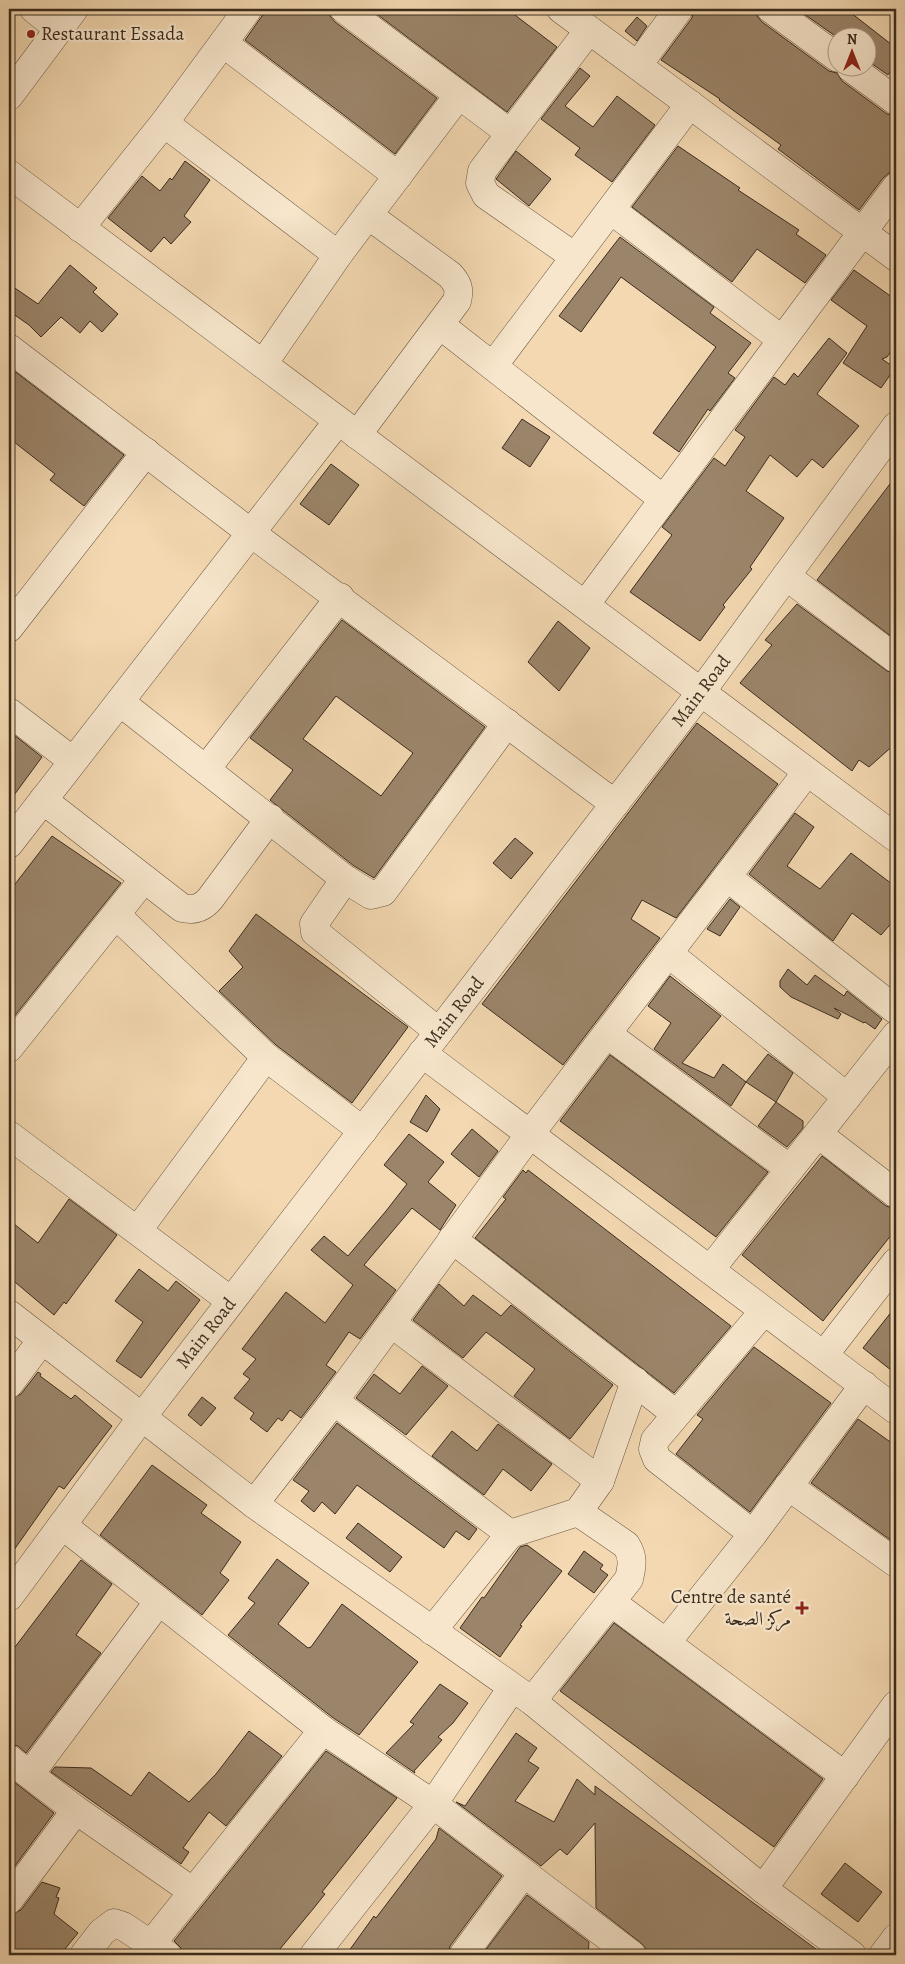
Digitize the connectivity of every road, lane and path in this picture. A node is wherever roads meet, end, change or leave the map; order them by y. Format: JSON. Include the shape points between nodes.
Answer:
{"nodes":[{"id":1,"x":34,"y":9,"type":"edge"},
{"id":2,"x":248,"y":9,"type":"edge"},
{"id":3,"x":344,"y":9,"type":"edge"},
{"id":4,"x":560,"y":9,"type":"edge"},
{"id":5,"x":679,"y":9,"type":"edge"},
{"id":6,"x":771,"y":9,"type":"edge"},
{"id":7,"x":67,"y":19,"type":"edge"},
{"id":8,"x":589,"y":30,"type":"junction"},
{"id":9,"x":223,"y":43,"type":"junction"},
{"id":10,"x":828,"y":51,"type":"edge"},
{"id":11,"x":638,"y":65,"type":"junction"},
{"id":12,"x":865,"y":78,"type":"edge"},
{"id":13,"x":9,"y":96,"type":"edge"},
{"id":14,"x":458,"y":96,"type":"junction"},
{"id":15,"x":896,"y":101,"type":"edge"},
{"id":16,"x":690,"y":104,"type":"junction"},
{"id":17,"x":164,"y":123,"type":"junction"},
{"id":18,"x":510,"y":133,"type":"junction"},
{"id":19,"x":9,"y":174,"type":"edge"},
{"id":20,"x":398,"y":176,"type":"junction"},
{"id":21,"x":896,"y":187,"type":"edge"},
{"id":22,"x":611,"y":210,"type":"junction"},
{"id":23,"x":368,"y":215,"type":"junction"},
{"id":24,"x":80,"y":228,"type":"junction"},
{"id":25,"x":862,"y":231,"type":"junction"},
{"id":26,"x":338,"y":255,"type":"junction"},
{"id":27,"x":896,"y":256,"type":"edge"},
{"id":28,"x":575,"y":258,"type":"junction"},
{"id":29,"x":440,"y":325,"type":"junction"},
{"id":30,"x":781,"y":339,"type":"junction"},
{"id":31,"x":9,"y":348,"type":"edge"},
{"id":32,"x":263,"y":364,"type":"junction"},
{"id":33,"x":493,"y":366,"type":"junction"},
{"id":34,"x":896,"y":426,"type":"edge"},
{"id":35,"x":348,"y":428,"type":"junction"},
{"id":36,"x":146,"y":452,"type":"junction"},
{"id":37,"x":664,"y":499,"type":"junction"},
{"id":38,"x":251,"y":533,"type":"junction"},
{"id":39,"x":786,"y":576,"type":"junction"},
{"id":40,"x":340,"y":597,"type":"junction"},
{"id":41,"x":585,"y":606,"type":"junction"},
{"id":42,"x":9,"y":628,"type":"edge"},
{"id":43,"x":895,"y":656,"type":"edge"},
{"id":44,"x":701,"y":692,"type":"junction"},
{"id":45,"x":120,"y":702,"type":"junction"},
{"id":46,"x":9,"y":712,"type":"edge"},
{"id":47,"x":507,"y":723,"type":"junction"},
{"id":48,"x":73,"y":761,"type":"junction"},
{"id":49,"x":206,"y":770,"type":"junction"},
{"id":50,"x":807,"y":772,"type":"junction"},
{"id":51,"x":43,"y":800,"type":"junction"},
{"id":52,"x":615,"y":804,"type":"junction"},
{"id":53,"x":270,"y":818,"type":"junction"},
{"id":54,"x":896,"y":838,"type":"edge"},
{"id":55,"x":9,"y":844,"type":"edge"},
{"id":56,"x":727,"y":877,"type":"junction"},
{"id":57,"x":144,"y":879,"type":"junction"},
{"id":58,"x":345,"y":879,"type":"junction"},
{"id":59,"x":116,"y":915,"type":"junction"},
{"id":60,"x":668,"y":954,"type":"junction"},
{"id":61,"x":896,"y":1010,"type":"edge"},
{"id":62,"x":439,"y":1032,"type":"junction"},
{"id":63,"x":606,"y":1034,"type":"junction"},
{"id":64,"x":896,"y":1035,"type":"edge"},
{"id":65,"x":9,"y":1048,"type":"edge"},
{"id":66,"x":422,"y":1053,"type":"junction"},
{"id":67,"x":266,"y":1056,"type":"junction"},
{"id":68,"x":847,"y":1097,"type":"junction"},
{"id":69,"x":363,"y":1130,"type":"junction"},
{"id":70,"x":530,"y":1134,"type":"junction"},
{"id":71,"x":818,"y":1134,"type":"junction"},
{"id":72,"x":9,"y":1135,"type":"edge"},
{"id":73,"x":790,"y":1169,"type":"junction"},
{"id":74,"x":896,"y":1194,"type":"edge"},
{"id":75,"x":138,"y":1230,"type":"junction"},
{"id":76,"x":452,"y":1239,"type":"junction"},
{"id":77,"x":896,"y":1262,"type":"edge"},
{"id":78,"x":710,"y":1270,"type":"junction"},
{"id":79,"x":231,"y":1301,"type":"junction"},
{"id":80,"x":764,"y":1310,"type":"junction"},
{"id":81,"x":9,"y":1314,"type":"edge"},
{"id":82,"x":391,"y":1323,"type":"junction"},
{"id":83,"x":42,"y":1340,"type":"junction"},
{"id":84,"x":824,"y":1355,"type":"junction"},
{"id":85,"x":635,"y":1381,"type":"junction"},
{"id":86,"x":9,"y":1384,"type":"edge"},
{"id":87,"x":864,"y":1385,"type":"junction"},
{"id":88,"x":334,"y":1401,"type":"junction"},
{"id":89,"x":896,"y":1410,"type":"edge"},
{"id":90,"x":676,"y":1414,"type":"junction"},
{"id":91,"x":142,"y":1417,"type":"junction"},
{"id":92,"x":600,"y":1481,"type":"junction"},
{"id":93,"x":788,"y":1486,"type":"junction"},
{"id":94,"x":254,"y":1504,"type":"junction"},
{"id":95,"x":578,"y":1512,"type":"junction"},
{"id":96,"x":62,"y":1525,"type":"junction"},
{"id":97,"x":510,"y":1534,"type":"junction"},
{"id":98,"x":753,"y":1534,"type":"junction"},
{"id":99,"x":896,"y":1564,"type":"edge"},
{"id":100,"x":9,"y":1597,"type":"edge"},
{"id":101,"x":158,"y":1601,"type":"junction"},
{"id":102,"x":611,"y":1602,"type":"junction"},
{"id":103,"x":432,"y":1631,"type":"junction"},
{"id":104,"x":666,"y":1643,"type":"junction"},
{"id":105,"x":522,"y":1695,"type":"junction"},
{"id":106,"x":896,"y":1705,"type":"edge"},
{"id":107,"x":323,"y":1730,"type":"junction"},
{"id":108,"x":19,"y":1767,"type":"edge"},
{"id":109,"x":845,"y":1776,"type":"junction"},
{"id":110,"x":433,"y":1804,"type":"junction"},
{"id":111,"x":76,"y":1810,"type":"junction"},
{"id":112,"x":523,"y":1874,"type":"junction"},
{"id":113,"x":763,"y":1889,"type":"junction"},
{"id":114,"x":192,"y":1891,"type":"junction"},
{"id":115,"x":9,"y":1900,"type":"edge"},
{"id":116,"x":896,"y":1938,"type":"edge"},
{"id":117,"x":160,"y":1949,"type":"edge"},
{"id":118,"x":84,"y":1955,"type":"edge"},
{"id":119,"x":314,"y":1955,"type":"edge"},
{"id":120,"x":463,"y":1955,"type":"edge"},
{"id":121,"x":631,"y":1955,"type":"edge"},
{"id":122,"x":852,"y":1955,"type":"edge"},
{"id":123,"x":883,"y":1955,"type":"edge"}],
"edges":[{"from":1,"to":7,"type":"street"},
{"from":2,"to":9,"type":"street"},
{"from":3,"to":14,"type":"street"},
{"from":4,"to":8,"type":"street"},
{"from":5,"to":11,"type":"street"},
{"from":6,"to":10,"type":"street"},
{"from":7,"to":13,"type":"street"},
{"from":8,"to":11,"type":"street"},
{"from":8,"to":18,"type":"street"},
{"from":9,"to":17,"type":"street"},
{"from":9,"to":20,"type":"street"},
{"from":11,"to":16,"type":"street"},
{"from":12,"to":15,"type":"street"},
{"from":14,"to":18,"type":"street"},
{"from":14,"to":20,"type":"street"},
{"from":16,"to":22,"type":"street"},
{"from":16,"to":25,"type":"street"},
{"from":17,"to":24,"type":"street"},
{"from":17,"to":26,"type":"street"},
{"from":18,"to":28,"type":"street","via":[[482,172],[480,184],[486,195]]},
{"from":19,"to":24,"type":"street"},
{"from":20,"to":23,"type":"street"},
{"from":21,"to":25,"type":"street"},
{"from":22,"to":28,"type":"street"},
{"from":22,"to":30,"type":"street"},
{"from":23,"to":26,"type":"street"},
{"from":23,"to":29,"type":"street","via":[[457,282],[460,291],[457,301]]},
{"from":24,"to":32,"type":"street"},
{"from":25,"to":27,"type":"street"},
{"from":25,"to":30,"type":"street"},
{"from":26,"to":32,"type":"street"},
{"from":28,"to":33,"type":"street"},
{"from":29,"to":33,"type":"street"},
{"from":29,"to":35,"type":"street"},
{"from":30,"to":37,"type":"street"},
{"from":31,"to":36,"type":"street"},
{"from":32,"to":35,"type":"street"},
{"from":33,"to":37,"type":"street"},
{"from":34,"to":39,"type":"street","name":"Main Road"},
{"from":35,"to":38,"type":"street"},
{"from":35,"to":41,"type":"street"},
{"from":36,"to":38,"type":"street"},
{"from":36,"to":42,"type":"street"},
{"from":37,"to":41,"type":"street"},
{"from":38,"to":40,"type":"street"},
{"from":38,"to":45,"type":"street"},
{"from":39,"to":43,"type":"street"},
{"from":39,"to":44,"type":"street","name":"Main Road"},
{"from":40,"to":47,"type":"street"},
{"from":40,"to":49,"type":"street"},
{"from":41,"to":44,"type":"street"},
{"from":44,"to":50,"type":"street"},
{"from":44,"to":52,"type":"street","name":"Main Road"},
{"from":45,"to":48,"type":"street"},
{"from":45,"to":49,"type":"street"},
{"from":46,"to":48,"type":"street"},
{"from":47,"to":52,"type":"street"},
{"from":47,"to":58,"type":"street","via":[[383,892],[371,895]]},
{"from":48,"to":51,"type":"street"},
{"from":49,"to":53,"type":"street"},
{"from":50,"to":54,"type":"street"},
{"from":50,"to":56,"type":"street"},
{"from":51,"to":55,"type":"street"},
{"from":51,"to":57,"type":"street"},
{"from":52,"to":62,"type":"street","name":"Main Road"},
{"from":53,"to":57,"type":"street","via":[[204,906],[192,911],[182,908]]},
{"from":53,"to":58,"type":"street"},
{"from":56,"to":60,"type":"street"},
{"from":56,"to":61,"type":"street"},
{"from":57,"to":59,"type":"street"},
{"from":58,"to":62,"type":"street","via":[[314,924],[315,932]]},
{"from":59,"to":65,"type":"street"},
{"from":59,"to":67,"type":"street"},
{"from":60,"to":63,"type":"street"},
{"from":60,"to":68,"type":"street"},
{"from":62,"to":66,"type":"street","name":"Main Road"},
{"from":63,"to":70,"type":"street"},
{"from":63,"to":73,"type":"street"},
{"from":64,"to":68,"type":"street"},
{"from":66,"to":69,"type":"street","name":"Main Road"},
{"from":66,"to":70,"type":"street"},
{"from":67,"to":69,"type":"street"},
{"from":67,"to":75,"type":"street"},
{"from":68,"to":71,"type":"street"},
{"from":69,"to":79,"type":"street","name":"Main Road"},
{"from":70,"to":76,"type":"street"},
{"from":70,"to":78,"type":"street"},
{"from":71,"to":73,"type":"street"},
{"from":71,"to":74,"type":"street"},
{"from":72,"to":75,"type":"street"},
{"from":73,"to":78,"type":"street"},
{"from":75,"to":79,"type":"street"},
{"from":76,"to":82,"type":"street"},
{"from":76,"to":85,"type":"street"},
{"from":77,"to":84,"type":"street"},
{"from":78,"to":80,"type":"street"},
{"from":79,"to":91,"type":"street","name":"Main Road"},
{"from":80,"to":84,"type":"street"},
{"from":80,"to":90,"type":"street"},
{"from":81,"to":83,"type":"street"},
{"from":82,"to":88,"type":"street"},
{"from":82,"to":92,"type":"street"},
{"from":83,"to":86,"type":"street"},
{"from":83,"to":91,"type":"street"},
{"from":84,"to":87,"type":"street"},
{"from":85,"to":90,"type":"street"},
{"from":85,"to":92,"type":"street"},
{"from":87,"to":89,"type":"street"},
{"from":87,"to":93,"type":"street"},
{"from":88,"to":94,"type":"street"},
{"from":88,"to":97,"type":"street"},
{"from":90,"to":98,"type":"street","via":[[655,1440],[653,1449],[657,1459]]},
{"from":91,"to":94,"type":"street"},
{"from":91,"to":96,"type":"street","name":"Main Road"},
{"from":92,"to":95,"type":"street"},
{"from":93,"to":98,"type":"street"},
{"from":93,"to":99,"type":"street"},
{"from":94,"to":103,"type":"street"},
{"from":95,"to":97,"type":"street"},
{"from":95,"to":102,"type":"street","via":[[626,1545],[631,1553],[629,1579]]},
{"from":96,"to":100,"type":"street","name":"Main Road"},
{"from":96,"to":101,"type":"street"},
{"from":97,"to":103,"type":"street"},
{"from":98,"to":104,"type":"street"},
{"from":101,"to":107,"type":"street"},
{"from":101,"to":108,"type":"street"},
{"from":102,"to":104,"type":"street"},
{"from":102,"to":105,"type":"street"},
{"from":103,"to":105,"type":"street"},
{"from":104,"to":109,"type":"street"},
{"from":105,"to":110,"type":"street"},
{"from":105,"to":113,"type":"street"},
{"from":106,"to":109,"type":"street"},
{"from":107,"to":110,"type":"street"},
{"from":107,"to":114,"type":"street"},
{"from":108,"to":111,"type":"street"},
{"from":109,"to":113,"type":"street"},
{"from":110,"to":112,"type":"street"},
{"from":110,"to":119,"type":"street"},
{"from":111,"to":114,"type":"street"},
{"from":111,"to":115,"type":"street"},
{"from":112,"to":120,"type":"street"},
{"from":112,"to":121,"type":"street"},
{"from":113,"to":122,"type":"street"},
{"from":114,"to":117,"type":"street"},
{"from":116,"to":123,"type":"street"},
{"from":117,"to":118,"type":"street","via":[[114,1923],[102,1932]]}]}
